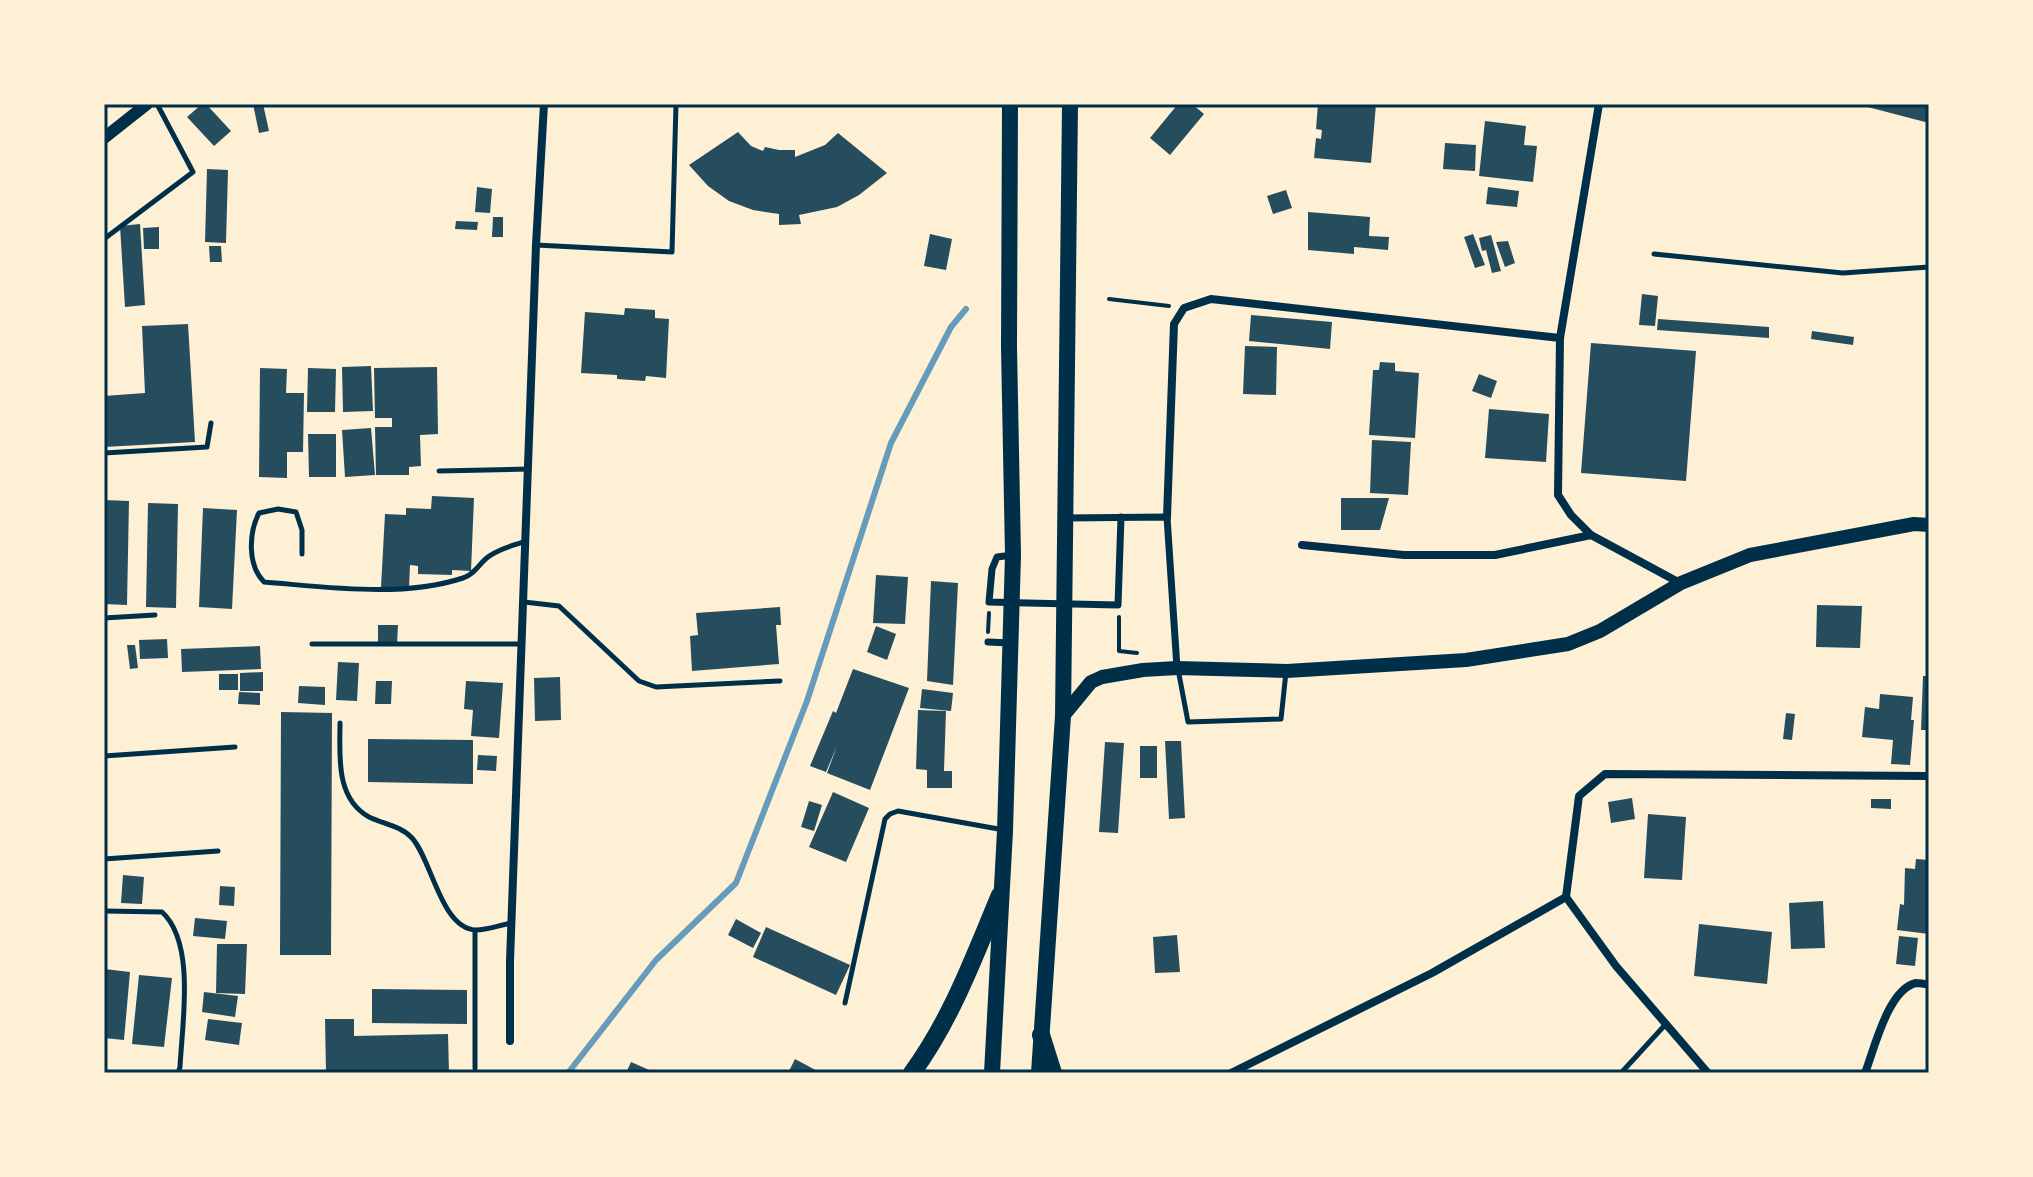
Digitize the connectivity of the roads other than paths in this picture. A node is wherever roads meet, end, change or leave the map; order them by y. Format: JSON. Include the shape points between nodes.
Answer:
{"nodes":[{"id":1,"x":147,"y":104,"type":"edge"},
{"id":2,"x":157,"y":104,"type":"edge"},
{"id":3,"x":544,"y":104,"type":"edge"},
{"id":4,"x":676,"y":104,"type":"edge"},
{"id":5,"x":1010,"y":104,"type":"edge"},
{"id":6,"x":1070,"y":104,"type":"edge"},
{"id":7,"x":1599,"y":104,"type":"edge"},
{"id":8,"x":104,"y":138,"type":"edge"},
{"id":9,"x":104,"y":239,"type":"edge"},
{"id":10,"x":536,"y":245,"type":"junction"},
{"id":11,"x":1654,"y":254,"type":"dead end"},
{"id":12,"x":1929,"y":267,"type":"edge"},
{"id":13,"x":1560,"y":338,"type":"junction"},
{"id":14,"x":211,"y":423,"type":"dead end"},
{"id":15,"x":104,"y":453,"type":"edge"},
{"id":16,"x":530,"y":469,"type":"junction"},
{"id":17,"x":439,"y":471,"type":"dead end"},
{"id":18,"x":1929,"y":515,"type":"edge"},
{"id":19,"x":1121,"y":517,"type":"junction"},
{"id":20,"x":1167,"y":517,"type":"junction"},
{"id":21,"x":1065,"y":518,"type":"junction"},
{"id":22,"x":1922,"y":524,"type":"edge"},
{"id":23,"x":1591,"y":535,"type":"junction"},
{"id":24,"x":527,"y":540,"type":"junction"},
{"id":25,"x":1302,"y":545,"type":"dead end"},
{"id":26,"x":302,"y":554,"type":"dead end"},
{"id":27,"x":1013,"y":555,"type":"junction"},
{"id":28,"x":1681,"y":583,"type":"junction"},
{"id":29,"x":524,"y":602,"type":"junction"},
{"id":30,"x":155,"y":615,"type":"dead end"},
{"id":31,"x":104,"y":618,"type":"edge"},
{"id":32,"x":988,"y":642,"type":"road end"},
{"id":33,"x":1011,"y":643,"type":"junction"},
{"id":34,"x":312,"y":644,"type":"dead end"},
{"id":35,"x":523,"y":644,"type":"junction"},
{"id":36,"x":1177,"y":668,"type":"junction"},
{"id":37,"x":1287,"y":671,"type":"junction"},
{"id":38,"x":780,"y":681,"type":"dead end"},
{"id":39,"x":1063,"y":716,"type":"junction"},
{"id":40,"x":340,"y":723,"type":"dead end"},
{"id":41,"x":235,"y":747,"type":"dead end"},
{"id":42,"x":104,"y":756,"type":"edge"},
{"id":43,"x":1929,"y":776,"type":"edge"},
{"id":44,"x":1005,"y":831,"type":"junction"},
{"id":45,"x":218,"y":851,"type":"dead end"},
{"id":46,"x":104,"y":859,"type":"edge"},
{"id":47,"x":1000,"y":895,"type":"junction"},
{"id":48,"x":1566,"y":897,"type":"junction"},
{"id":49,"x":104,"y":911,"type":"edge"},
{"id":50,"x":512,"y":923,"type":"junction"},
{"id":51,"x":475,"y":930,"type":"junction"},
{"id":52,"x":1929,"y":985,"type":"edge"},
{"id":53,"x":845,"y":1003,"type":"dead end"},
{"id":54,"x":1666,"y":1024,"type":"junction"},
{"id":55,"x":1041,"y":1035,"type":"junction"},
{"id":56,"x":510,"y":1041,"type":"dead end"},
{"id":57,"x":475,"y":1068,"type":"dead end"},
{"id":58,"x":178,"y":1073,"type":"edge"},
{"id":59,"x":912,"y":1073,"type":"edge"},
{"id":60,"x":992,"y":1073,"type":"edge"},
{"id":61,"x":1039,"y":1073,"type":"edge"},
{"id":62,"x":1053,"y":1073,"type":"edge"},
{"id":63,"x":1231,"y":1073,"type":"edge"},
{"id":64,"x":1621,"y":1073,"type":"edge"},
{"id":65,"x":1708,"y":1073,"type":"edge"},
{"id":66,"x":1865,"y":1073,"type":"edge"}],
"edges":[{"from":1,"to":8,"type":"street"},
{"from":2,"to":9,"type":"lane","via":[[193,172]]},
{"from":3,"to":10,"type":"street"},
{"from":4,"to":10,"type":"lane","via":[[672,252]]},
{"from":5,"to":27,"type":"highway"},
{"from":6,"to":21,"type":"highway"},
{"from":7,"to":13,"type":"street"},
{"from":10,"to":16,"type":"street"},
{"from":11,"to":12,"type":"lane","via":[[1843,273]]},
{"from":13,"to":20,"type":"street","via":[[1211,299],[1184,308],[1174,324]]},
{"from":13,"to":23,"type":"street","via":[[1558,495]]},
{"from":14,"to":15,"type":"lane","via":[[207,447]]},
{"from":16,"to":17,"type":"lane"},
{"from":16,"to":24,"type":"street"},
{"from":18,"to":22,"type":"street"},
{"from":19,"to":20,"type":"street"},
{"from":19,"to":21,"type":"street"},
{"from":19,"to":27,"type":"street","via":[[1118,605],[989,602],[997,557]]},
{"from":20,"to":36,"type":"street"},
{"from":21,"to":39,"type":"highway"},
{"from":22,"to":28,"type":"main road","via":[[1750,555]]},
{"from":23,"to":25,"type":"street","via":[[1495,555],[1404,555]]},
{"from":23,"to":28,"type":"street"},
{"from":24,"to":26,"type":"lane","via":[[489,555],[464,578],[407,588],[264,582],[254,567],[252,530],[259,513],[296,512]]},
{"from":24,"to":29,"type":"street"},
{"from":27,"to":33,"type":"highway"},
{"from":28,"to":37,"type":"main road","via":[[1600,631],[1543,650]]},
{"from":29,"to":35,"type":"street"},
{"from":29,"to":38,"type":"lane","via":[[559,606],[639,681],[656,687]]},
{"from":30,"to":31,"type":"lane"},
{"from":32,"to":33,"type":"street"},
{"from":33,"to":44,"type":"highway"},
{"from":34,"to":35,"type":"lane"},
{"from":35,"to":50,"type":"street"},
{"from":36,"to":37,"type":"main road"},
{"from":36,"to":37,"type":"lane","via":[[1188,722],[1281,719]]},
{"from":36,"to":39,"type":"main road","via":[[1102,677],[1080,693]]},
{"from":39,"to":55,"type":"highway"},
{"from":40,"to":51,"type":"lane","via":[[345,791],[367,816],[410,835],[451,915]]},
{"from":41,"to":42,"type":"lane"},
{"from":43,"to":48,"type":"street","via":[[1605,774],[1579,796]]},
{"from":44,"to":47,"type":"highway"},
{"from":44,"to":53,"type":"lane","via":[[898,811],[885,819]]},
{"from":45,"to":46,"type":"lane"},
{"from":47,"to":59,"type":"highway","via":[[953,1007]]},
{"from":47,"to":60,"type":"highway"},
{"from":48,"to":54,"type":"street"},
{"from":48,"to":63,"type":"street","via":[[1432,973]]},
{"from":49,"to":58,"type":"lane","via":[[162,912],[176,929],[184,972]]},
{"from":50,"to":51,"type":"lane"},
{"from":50,"to":56,"type":"street"},
{"from":51,"to":57,"type":"lane"},
{"from":52,"to":66,"type":"street","via":[[1915,983],[1899,994]]},
{"from":54,"to":64,"type":"lane"},
{"from":54,"to":65,"type":"street"},
{"from":55,"to":61,"type":"highway"},
{"from":55,"to":62,"type":"highway"}]}
